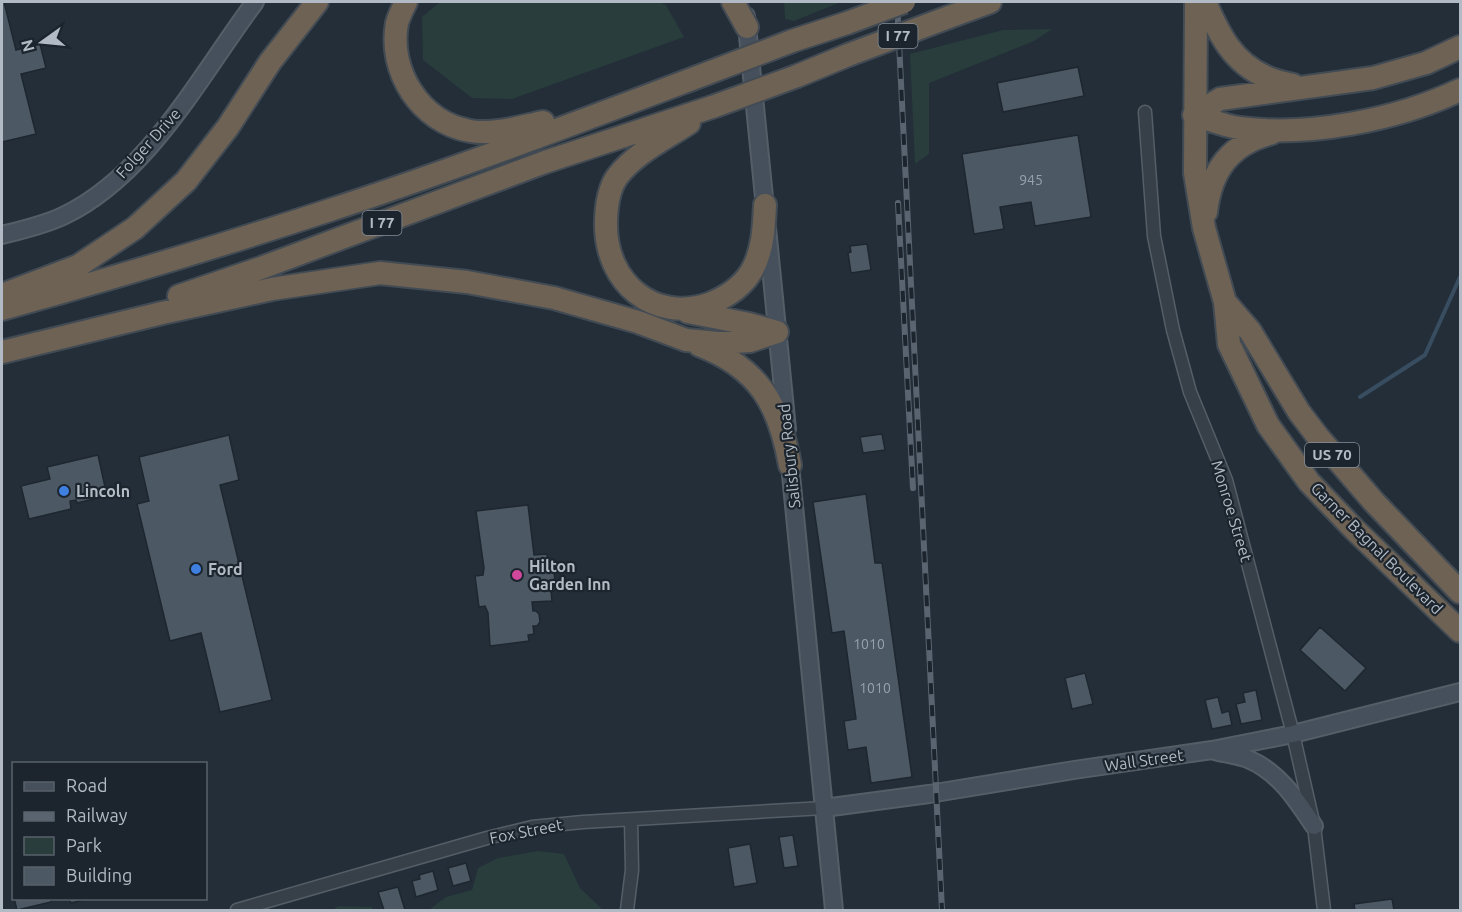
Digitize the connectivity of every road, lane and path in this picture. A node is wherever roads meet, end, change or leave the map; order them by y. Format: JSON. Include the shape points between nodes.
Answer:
{"nodes":[{"id":1,"x":255,"y":2,"type":"edge"},
{"id":2,"x":317,"y":2,"type":"edge"},
{"id":3,"x":406,"y":2,"type":"edge"},
{"id":4,"x":733,"y":2,"type":"edge"},
{"id":5,"x":744,"y":2,"type":"edge"},
{"id":6,"x":904,"y":2,"type":"edge"},
{"id":7,"x":990,"y":2,"type":"edge"},
{"id":8,"x":1196,"y":2,"type":"edge"},
{"id":9,"x":1205,"y":2,"type":"edge"},
{"id":10,"x":747,"y":27,"type":"junction"},
{"id":11,"x":1461,"y":47,"type":"edge"},
{"id":12,"x":1318,"y":85,"type":"junction"},
{"id":13,"x":666,"y":89,"type":"junction"},
{"id":14,"x":1461,"y":90,"type":"edge"},
{"id":15,"x":715,"y":106,"type":"junction"},
{"id":16,"x":1145,"y":112,"type":"dead end"},
{"id":17,"x":1194,"y":115,"type":"junction"},
{"id":18,"x":1279,"y":131,"type":"junction"},
{"id":19,"x":765,"y":206,"type":"junction"},
{"id":20,"x":1204,"y":228,"type":"junction"},
{"id":21,"x":2,"y":235,"type":"edge"},
{"id":22,"x":2,"y":295,"type":"edge"},
{"id":23,"x":1225,"y":302,"type":"junction"},
{"id":24,"x":2,"y":309,"type":"edge"},
{"id":25,"x":675,"y":310,"type":"junction"},
{"id":26,"x":777,"y":332,"type":"junction"},
{"id":27,"x":50,"y":340,"type":"junction"},
{"id":28,"x":686,"y":340,"type":"junction"},
{"id":29,"x":2,"y":352,"type":"edge"},
{"id":30,"x":790,"y":465,"type":"junction"},
{"id":31,"x":1461,"y":592,"type":"edge"},
{"id":32,"x":1461,"y":631,"type":"edge"},
{"id":33,"x":1461,"y":692,"type":"edge"},
{"id":34,"x":1293,"y":734,"type":"junction"},
{"id":35,"x":1212,"y":750,"type":"junction"},
{"id":36,"x":825,"y":808,"type":"junction"},
{"id":37,"x":631,"y":820,"type":"junction"},
{"id":38,"x":1314,"y":826,"type":"junction"},
{"id":39,"x":237,"y":910,"type":"edge"},
{"id":40,"x":627,"y":910,"type":"edge"},
{"id":41,"x":834,"y":910,"type":"edge"},
{"id":42,"x":1324,"y":910,"type":"edge"}],
"edges":[{"from":1,"to":21,"type":"street","name":"Folger Drive","via":[[170,122],[128,170],[91,200],[63,216]]},
{"from":2,"to":22,"type":"highway","via":[[186,181],[135,228],[78,266]]},
{"from":3,"to":13,"type":"highway","via":[[397,22],[396,51],[403,79],[419,103],[442,121],[470,131],[499,131],[583,113]]},
{"from":4,"to":10,"type":"highway"},
{"from":5,"to":10,"type":"street","name":"Salisbury Road"},
{"from":6,"to":13,"type":"highway","number":"I 77","bridge":true},
{"from":7,"to":15,"type":"highway","number":"I 77","bridge":true},
{"from":8,"to":17,"type":"highway","name":"Garner Bagnal Boulevard","number":"US 70"},
{"from":9,"to":12,"type":"highway","via":[[1219,35],[1239,60],[1266,78],[1293,85]]},
{"from":10,"to":19,"type":"street","name":"Salisbury Road"},
{"from":11,"to":12,"type":"highway","via":[[1426,63],[1373,78]]},
{"from":12,"to":17,"type":"highway","via":[[1220,99]]},
{"from":13,"to":24,"type":"highway","number":"I 77","via":[[325,212]]},
{"from":14,"to":18,"type":"highway","via":[[1392,115]]},
{"from":15,"to":25,"type":"highway","via":[[639,156],[616,178],[606,208],[606,239],[616,268],[630,289],[651,304]]},
{"from":15,"to":27,"type":"highway","number":"I 77","via":[[545,162],[261,268]]},
{"from":16,"to":34,"type":"street","name":"Monroe Street","via":[[1154,236],[1173,330],[1190,392],[1226,480]]},
{"from":17,"to":18,"type":"highway","via":[[1236,128]]},
{"from":17,"to":20,"type":"highway","name":"Garner Bagnal Boulevard","number":"US 70","via":[[1195,173]]},
{"from":18,"to":20,"type":"highway","via":[[1255,138],[1235,151],[1219,169],[1209,191]]},
{"from":19,"to":25,"type":"highway","via":[[763,238],[753,270],[740,286],[724,298],[692,309]]},
{"from":19,"to":26,"type":"street","name":"Salisbury Road"},
{"from":20,"to":23,"type":"highway","name":"Garner Bagnal Boulevard","number":"US 70"},
{"from":23,"to":31,"type":"highway","name":"Garner Bagnal Boulevard","number":"US 70","via":[[1250,331],[1318,437]]},
{"from":23,"to":32,"type":"highway","name":"Garner Bagnal Boulevard","number":"US 70","via":[[1229,344],[1268,425],[1324,498]]},
{"from":25,"to":26,"type":"highway"},
{"from":26,"to":28,"type":"highway","via":[[750,341]]},
{"from":26,"to":30,"type":"street","name":"Salisbury Road"},
{"from":27,"to":28,"type":"highway","via":[[272,289],[380,273],[467,282],[554,298]]},
{"from":27,"to":29,"type":"highway","number":"I 77"},
{"from":28,"to":30,"type":"highway","via":[[720,353],[749,373],[771,400],[786,440]]},
{"from":30,"to":36,"type":"street","name":"Salisbury Road"},
{"from":33,"to":34,"type":"street","name":"Wall Street"},
{"from":34,"to":35,"type":"street","name":"Wall Street"},
{"from":34,"to":38,"type":"street","name":"Monroe Street"},
{"from":35,"to":36,"type":"street","name":"Wall Street"},
{"from":35,"to":38,"type":"street","via":[[1248,759],[1276,776]]},
{"from":36,"to":37,"type":"street","name":"Fox Street"},
{"from":36,"to":41,"type":"street","name":"Salisbury Road"},
{"from":37,"to":39,"type":"street","name":"Fox Street","via":[[521,830]]},
{"from":37,"to":40,"type":"street","via":[[632,870]]},
{"from":38,"to":42,"type":"street","name":"Monroe Street"}]}
